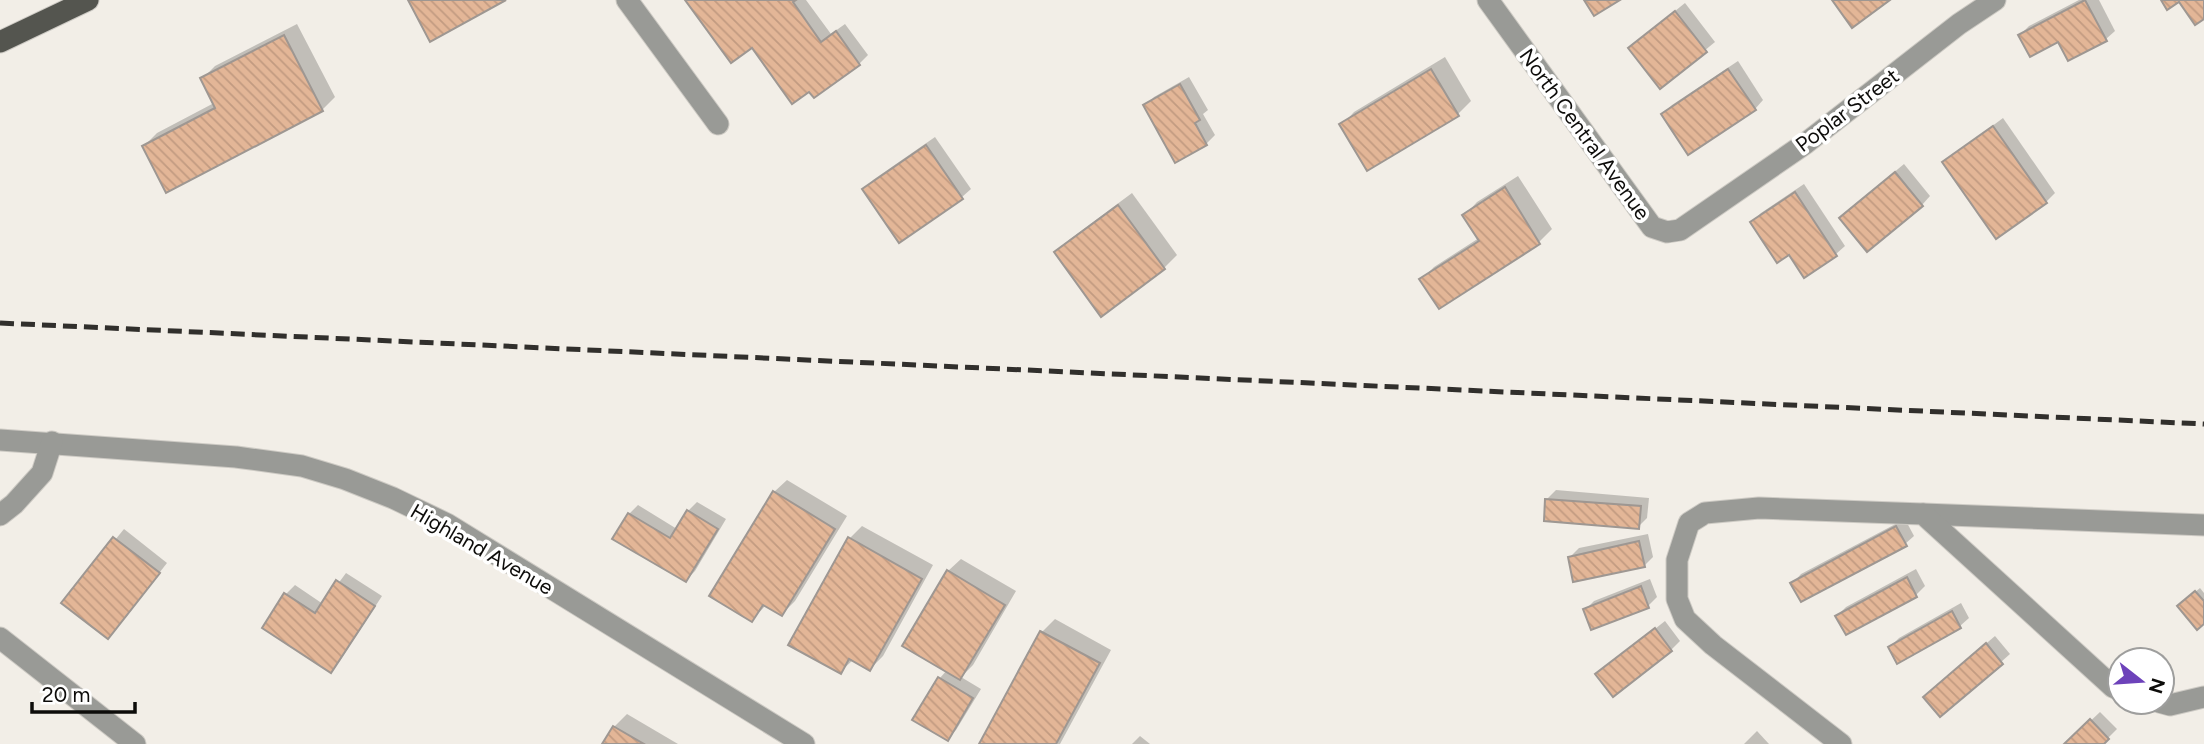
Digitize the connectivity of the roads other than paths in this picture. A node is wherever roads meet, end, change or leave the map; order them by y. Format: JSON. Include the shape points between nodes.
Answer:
{"nodes":[{"id":1,"x":88,"y":0,"type":"edge"},
{"id":2,"x":627,"y":0,"type":"edge"},
{"id":3,"x":1488,"y":0,"type":"edge"},
{"id":4,"x":1995,"y":0,"type":"edge"},
{"id":5,"x":0,"y":42,"type":"edge"},
{"id":6,"x":718,"y":124,"type":"dead end"},
{"id":7,"x":1697,"y":218,"type":"joint"},
{"id":8,"x":0,"y":440,"type":"edge"},
{"id":9,"x":52,"y":442,"type":"junction"},
{"id":10,"x":1923,"y":514,"type":"junction"},
{"id":11,"x":0,"y":515,"type":"edge"},
{"id":12,"x":2204,"y":525,"type":"edge"},
{"id":13,"x":0,"y":638,"type":"edge"},
{"id":14,"x":2106,"y":681,"type":"edge"},
{"id":15,"x":2204,"y":697,"type":"edge"},
{"id":16,"x":2176,"y":704,"type":"edge"},
{"id":17,"x":135,"y":744,"type":"edge"},
{"id":18,"x":804,"y":744,"type":"edge"},
{"id":19,"x":1841,"y":744,"type":"edge"}],
"edges":[{"from":1,"to":5,"type":"main road"},
{"from":2,"to":6,"type":"street"},
{"from":3,"to":7,"type":"street","name":"North Central Avenue","via":[[1652,227],[1680,230]]},
{"from":4,"to":7,"type":"street","name":"Poplar Street","via":[[1806,143]]},
{"from":8,"to":9,"type":"street","name":"Highland Avenue"},
{"from":9,"to":11,"type":"street","via":[[43,473]]},
{"from":9,"to":18,"type":"street","name":"Highland Avenue","via":[[302,466],[381,493],[447,524]]},
{"from":10,"to":12,"type":"street"},
{"from":10,"to":14,"type":"street"},
{"from":10,"to":19,"type":"street","via":[[1759,508],[1705,513],[1689,523],[1676,560],[1677,599],[1685,619]]},
{"from":13,"to":17,"type":"street"},
{"from":15,"to":16,"type":"street"}]}
